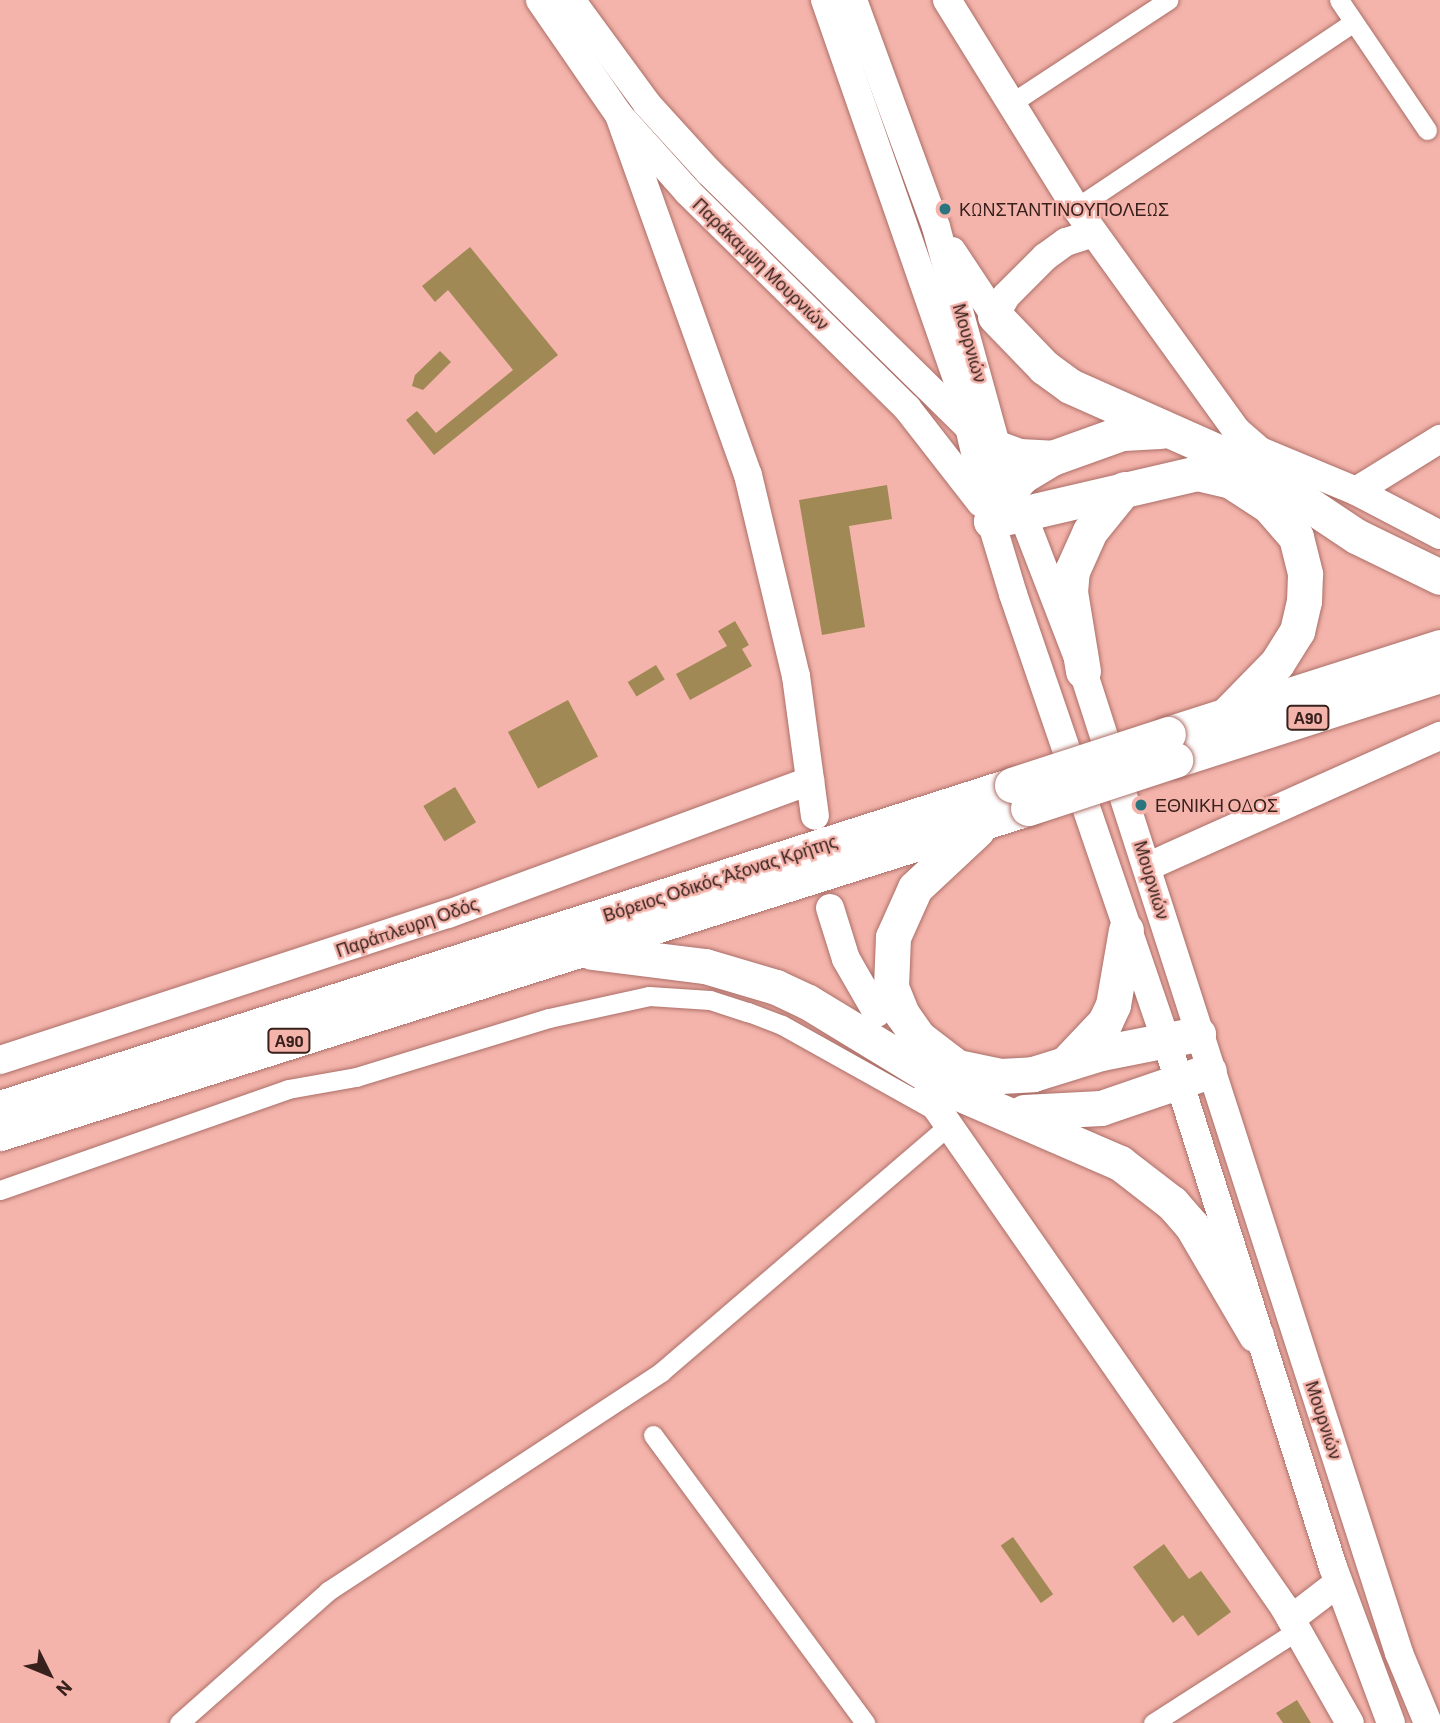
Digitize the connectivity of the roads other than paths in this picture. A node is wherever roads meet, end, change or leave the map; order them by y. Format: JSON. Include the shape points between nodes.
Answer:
{"nodes":[{"id":1,"x":540,"y":0,"type":"edge"},
{"id":2,"x":571,"y":0,"type":"edge"},
{"id":3,"x":825,"y":0,"type":"edge"},
{"id":4,"x":853,"y":0,"type":"edge"},
{"id":5,"x":947,"y":0,"type":"edge"},
{"id":6,"x":1168,"y":0,"type":"edge"},
{"id":7,"x":1339,"y":0,"type":"edge"},
{"id":8,"x":1354,"y":22,"type":"junction"},
{"id":9,"x":1013,"y":102,"type":"junction"},
{"id":10,"x":619,"y":115,"type":"junction"},
{"id":11,"x":1427,"y":130,"type":"dead end"},
{"id":12,"x":708,"y":172,"type":"junction"},
{"id":13,"x":688,"y":192,"type":"junction"},
{"id":14,"x":1076,"y":208,"type":"junction"},
{"id":15,"x":657,"y":220,"type":"junction"},
{"id":16,"x":936,"y":227,"type":"junction"},
{"id":17,"x":1094,"y":233,"type":"junction"},
{"id":18,"x":995,"y":316,"type":"junction"},
{"id":19,"x":1171,"y":432,"type":"junction"},
{"id":20,"x":985,"y":439,"type":"junction"},
{"id":21,"x":1440,"y":439,"type":"edge"},
{"id":22,"x":1052,"y":458,"type":"junction"},
{"id":23,"x":1124,"y":489,"type":"junction"},
{"id":24,"x":1356,"y":491,"type":"junction"},
{"id":25,"x":1007,"y":507,"type":"junction"},
{"id":26,"x":1440,"y":535,"type":"edge"},
{"id":27,"x":1440,"y":577,"type":"edge"},
{"id":28,"x":1440,"y":647,"type":"edge"},
{"id":29,"x":1083,"y":671,"type":"junction"},
{"id":30,"x":1440,"y":675,"type":"edge"},
{"id":31,"x":1226,"y":715,"type":"junction"},
{"id":32,"x":1440,"y":736,"type":"edge"},
{"id":33,"x":1172,"y":747,"type":"junction"},
{"id":34,"x":810,"y":780,"type":"junction"},
{"id":35,"x":1020,"y":797,"type":"junction"},
{"id":36,"x":815,"y":816,"type":"dead end"},
{"id":37,"x":986,"y":821,"type":"junction"},
{"id":38,"x":1149,"y":866,"type":"junction"},
{"id":39,"x":831,"y":908,"type":"dead end"},
{"id":40,"x":1126,"y":930,"type":"junction"},
{"id":41,"x":578,"y":950,"type":"junction"},
{"id":42,"x":877,"y":1013,"type":"dead end"},
{"id":43,"x":1182,"y":1037,"type":"junction"},
{"id":44,"x":0,"y":1060,"type":"edge"},
{"id":45,"x":1063,"y":1066,"type":"junction"},
{"id":46,"x":1194,"y":1076,"type":"junction"},
{"id":47,"x":0,"y":1108,"type":"edge"},
{"id":48,"x":996,"y":1108,"type":"junction"},
{"id":49,"x":937,"y":1110,"type":"junction"},
{"id":50,"x":0,"y":1133,"type":"edge"},
{"id":51,"x":0,"y":1190,"type":"edge"},
{"id":52,"x":1256,"y":1335,"type":"junction"},
{"id":53,"x":653,"y":1435,"type":"dead end"},
{"id":54,"x":1338,"y":1583,"type":"junction"},
{"id":55,"x":1295,"y":1624,"type":"junction"},
{"id":56,"x":179,"y":1723,"type":"edge"},
{"id":57,"x":865,"y":1723,"type":"edge"},
{"id":58,"x":1153,"y":1723,"type":"edge"},
{"id":59,"x":1350,"y":1723,"type":"edge"},
{"id":60,"x":1391,"y":1723,"type":"edge"},
{"id":61,"x":1428,"y":1723,"type":"edge"}],
"edges":[{"from":1,"to":10,"type":"street","name":"Παράκαμψη Μουρνιών"},
{"from":2,"to":12,"type":"street","name":"Παράκαμψη Μουρνιών","via":[[647,104]]},
{"from":3,"to":20,"type":"street","name":"Μουρνιών"},
{"from":4,"to":16,"type":"street","name":"Μουρνιών"},
{"from":5,"to":9,"type":"street"},
{"from":6,"to":9,"type":"street"},
{"from":7,"to":8,"type":"street"},
{"from":8,"to":11,"type":"street"},
{"from":8,"to":14,"type":"street"},
{"from":9,"to":14,"type":"street"},
{"from":10,"to":13,"type":"street","name":"Παράκαμψη Μουρνιών"},
{"from":10,"to":15,"type":"street"},
{"from":12,"to":13,"type":"street"},
{"from":12,"to":20,"type":"street","name":"Παράκαμψη Μουρνιών"},
{"from":13,"to":15,"type":"street"},
{"from":13,"to":25,"type":"street","name":"Παράκαμψη Μουρνιών","via":[[907,408],[976,494]]},
{"from":14,"to":17,"type":"street"},
{"from":15,"to":34,"type":"street","via":[[748,475],[796,676]]},
{"from":16,"to":18,"type":"street"},
{"from":16,"to":20,"type":"street","name":"Μουρνιών"},
{"from":17,"to":18,"type":"street","via":[[1066,242],[1045,257],[1006,296]]},
{"from":17,"to":24,"type":"street","via":[[1236,430],[1260,451]]},
{"from":18,"to":19,"type":"highway","via":[[1044,367],[1070,386]]},
{"from":19,"to":22,"type":"highway","via":[[1122,433]]},
{"from":19,"to":27,"type":"highway","via":[[1254,468],[1402,563]]},
{"from":20,"to":22,"type":"highway","via":[[1035,459]]},
{"from":20,"to":25,"type":"street","name":"Μουρνιών"},
{"from":20,"to":25,"type":"street","name":"Μουρνιών"},
{"from":21,"to":24,"type":"street"},
{"from":22,"to":25,"type":"highway"},
{"from":23,"to":25,"type":"highway"},
{"from":23,"to":29,"type":"highway","via":[[1090,531],[1072,571],[1070,592]]},
{"from":23,"to":31,"type":"highway","via":[[1197,473],[1231,481],[1269,506],[1296,537],[1305,574],[1297,631],[1278,663]]},
{"from":24,"to":26,"type":"street"},
{"from":25,"to":29,"type":"street","name":"Μουρνιών"},
{"from":25,"to":40,"type":"street"},
{"from":28,"to":31,"type":"highway","name":"Βόρειος Οδικός Άξονας Κρήτης","number":"Α90"},
{"from":29,"to":38,"type":"street","name":"Μουρνιών"},
{"from":30,"to":33,"type":"highway","name":"Βόρειος Οδικός Άξονας Κρήτης","number":"Α90"},
{"from":31,"to":33,"type":"highway","name":"Βόρειος Οδικός Άξονας Κρήτης","number":"Α90"},
{"from":32,"to":38,"type":"street"},
{"from":33,"to":35,"type":"highway","name":"Βόρειος Οδικός Άξονας Κρήτης","number":"Α90","bridge":true},
{"from":34,"to":36,"type":"street"},
{"from":34,"to":44,"type":"street","name":"Παράπλευρη Οδός","via":[[448,914]]},
{"from":35,"to":37,"type":"highway","name":"Βόρειος Οδικός Άξονας Κρήτης","number":"Α90"},
{"from":35,"to":47,"type":"highway","name":"Βόρειος Οδικός Άξονας Κρήτης","number":"Α90"},
{"from":37,"to":41,"type":"highway","name":"Βόρειος Οδικός Άξονας Κρήτης","number":"Α90"},
{"from":37,"to":45,"type":"highway","via":[[915,888],[893,937],[891,987],[919,1038],[957,1067],[1000,1076]]},
{"from":38,"to":43,"type":"street","name":"Μουρνιών"},
{"from":39,"to":42,"type":"street","via":[[846,959]]},
{"from":40,"to":43,"type":"street"},
{"from":40,"to":45,"type":"highway","via":[[1120,979],[1109,1013]]},
{"from":41,"to":48,"type":"highway","via":[[705,966],[776,987],[956,1092]]},
{"from":41,"to":50,"type":"highway","name":"Βόρειος Οδικός Άξονας Κρήτης","number":"Α90"},
{"from":43,"to":45,"type":"highway"},
{"from":43,"to":46,"type":"street"},
{"from":46,"to":48,"type":"highway","via":[[1101,1108],[1037,1114]]},
{"from":46,"to":52,"type":"street"},
{"from":46,"to":61,"type":"street","name":"Μουρνιών"},
{"from":48,"to":52,"type":"highway","via":[[1119,1163],[1172,1203],[1210,1251]]},
{"from":49,"to":51,"type":"street","via":[[782,1025],[710,1000],[649,996],[549,1018],[356,1077],[288,1089]]},
{"from":49,"to":55,"type":"street"},
{"from":49,"to":56,"type":"street","via":[[661,1372],[328,1591]]},
{"from":52,"to":54,"type":"street"},
{"from":53,"to":57,"type":"street"},
{"from":54,"to":55,"type":"street"},
{"from":54,"to":60,"type":"street"},
{"from":55,"to":58,"type":"street"},
{"from":55,"to":59,"type":"street"}]}
